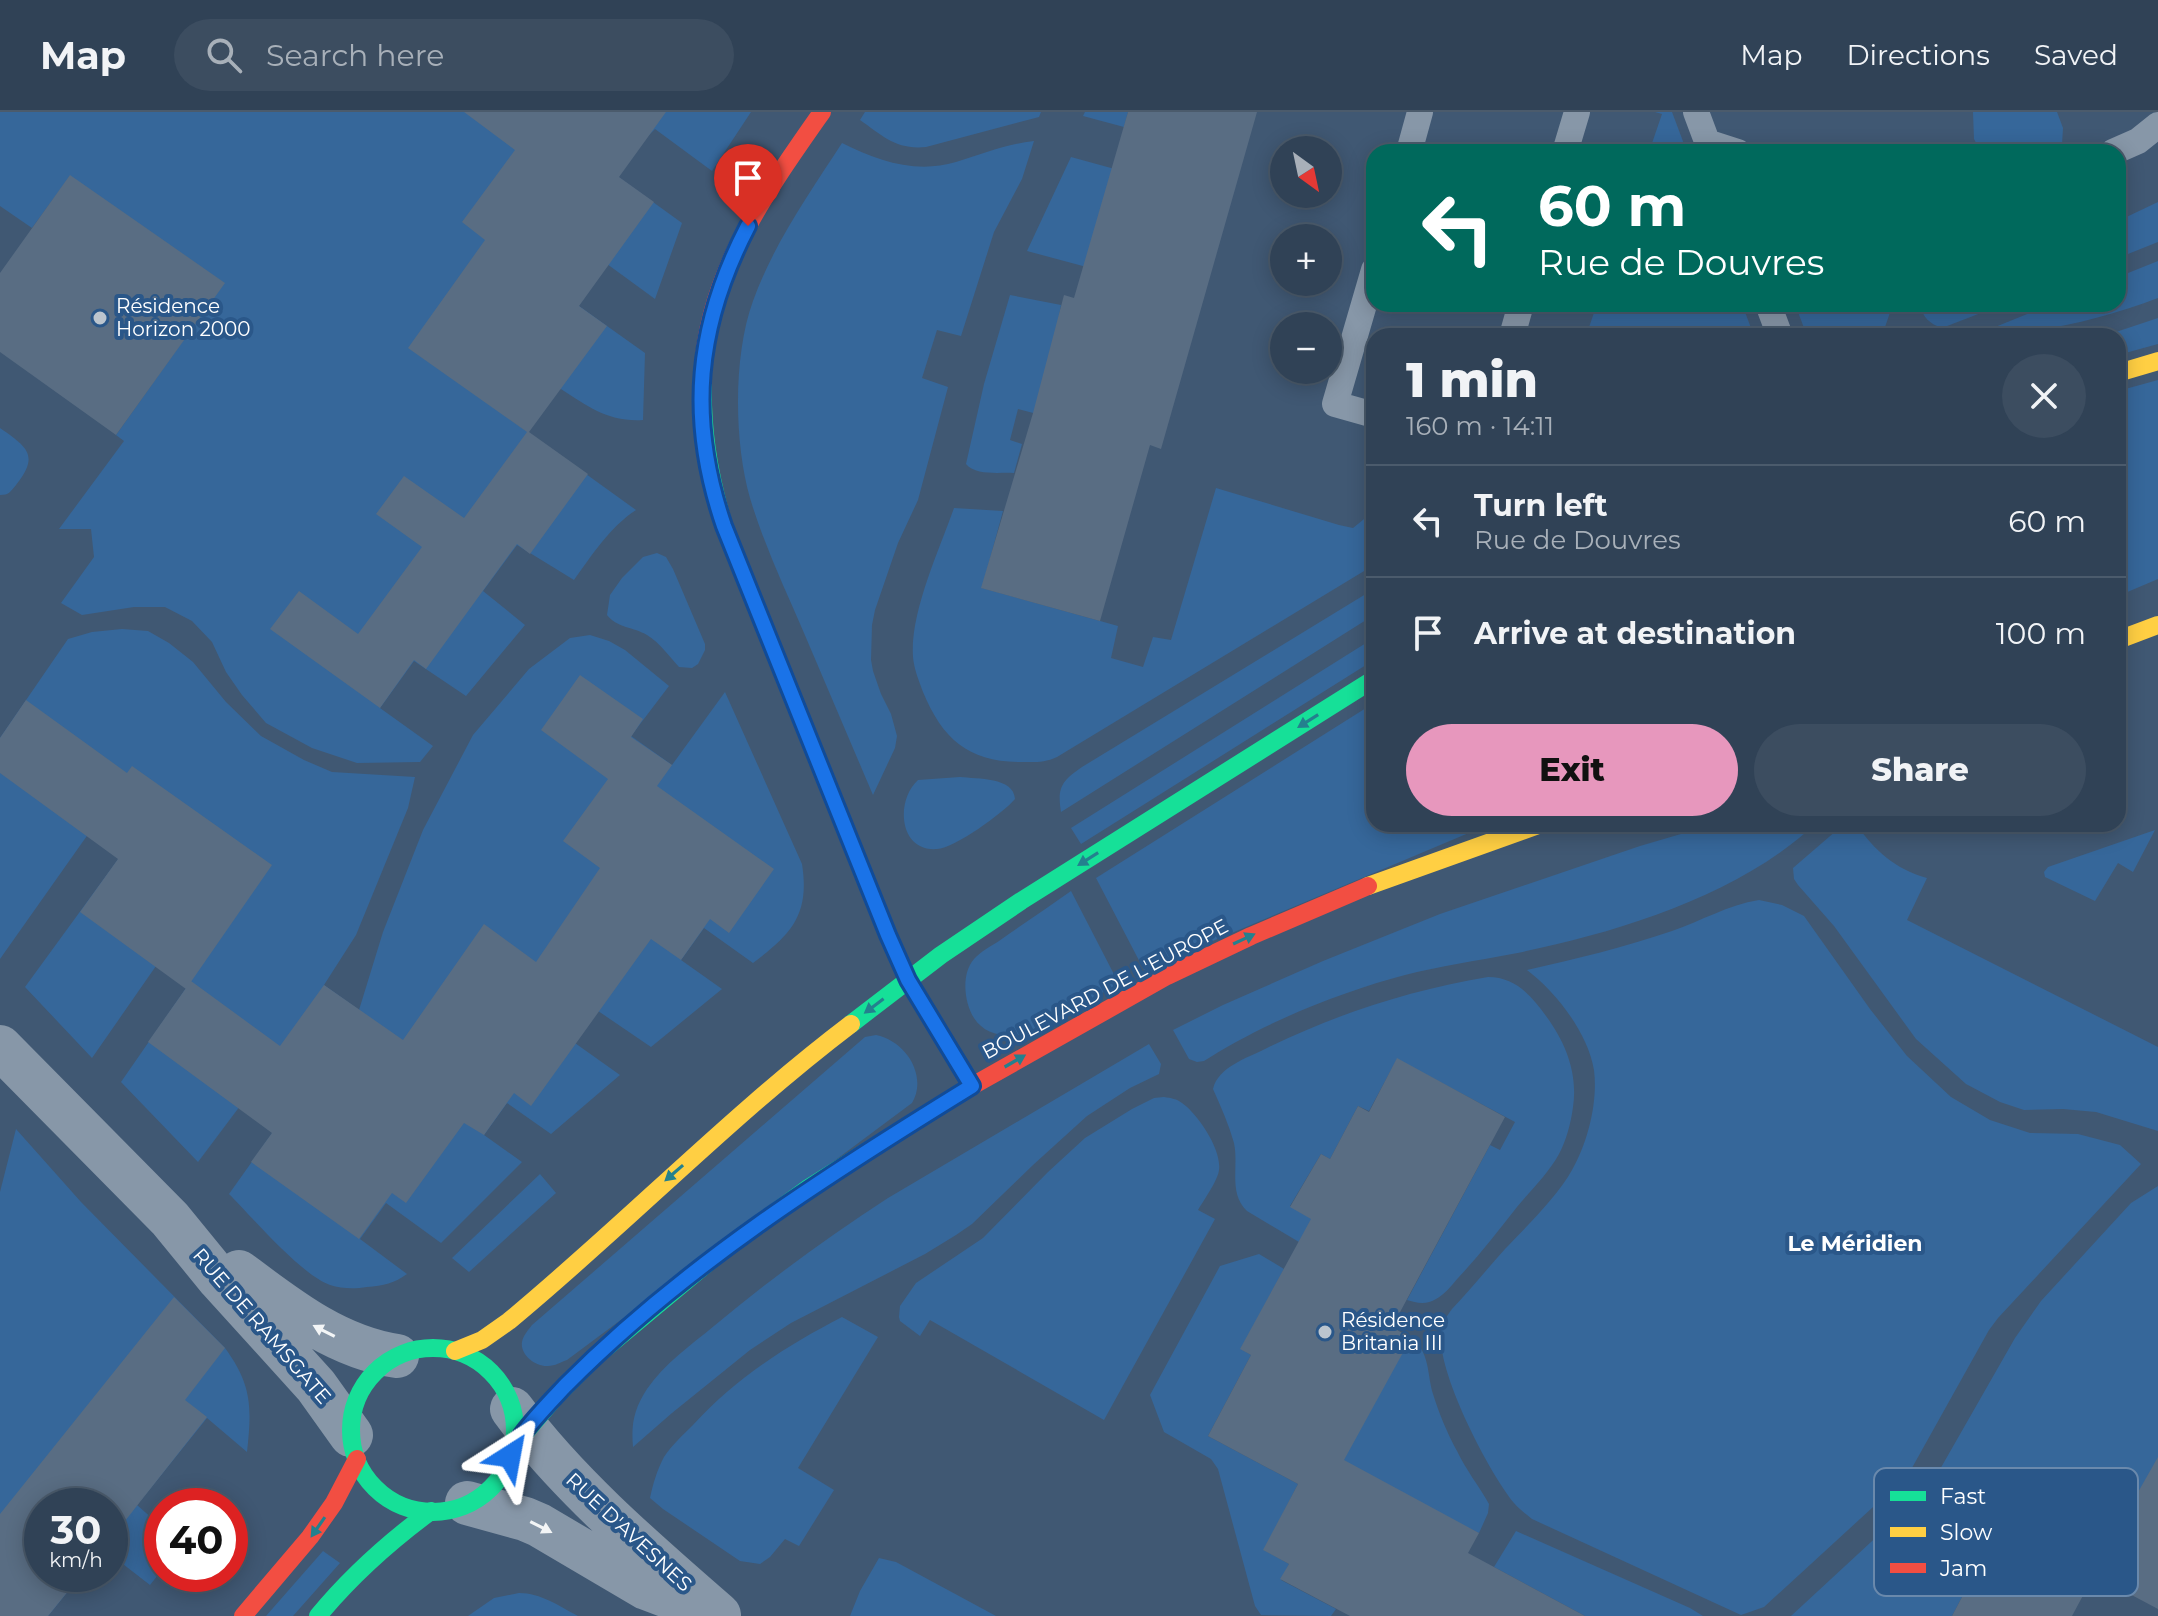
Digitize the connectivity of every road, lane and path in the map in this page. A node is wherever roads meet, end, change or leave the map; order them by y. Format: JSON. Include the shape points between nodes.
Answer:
{"nodes":[{"id":1,"x":822,"y":112,"type":"edge"},
{"id":2,"x":1420,"y":112,"type":"edge"},
{"id":3,"x":1577,"y":112,"type":"edge"},
{"id":4,"x":1696,"y":112,"type":"edge"},
{"id":5,"x":2158,"y":125,"type":"edge"},
{"id":6,"x":1411,"y":144,"type":"edge"},
{"id":7,"x":1567,"y":144,"type":"edge"},
{"id":8,"x":1708,"y":144,"type":"edge"},
{"id":9,"x":2126,"y":146,"type":"edge"},
{"id":10,"x":1366,"y":297,"type":"edge"},
{"id":11,"x":2158,"y":361,"type":"edge"},
{"id":12,"x":2126,"y":371,"type":"edge"},
{"id":13,"x":1366,"y":413,"type":"edge"},
{"id":14,"x":2158,"y":625,"type":"edge"},
{"id":15,"x":2126,"y":637,"type":"edge"},
{"id":16,"x":1366,"y":684,"type":"edge"},
{"id":17,"x":1519,"y":832,"type":"edge"},
{"id":18,"x":908,"y":980,"type":"junction"},
{"id":19,"x":0,"y":1047,"type":"edge"},
{"id":20,"x":972,"y":1086,"type":"junction"},
{"id":21,"x":170,"y":1219,"type":"junction"},
{"id":22,"x":455,"y":1351,"type":"junction"},
{"id":23,"x":397,"y":1356,"type":"junction"},
{"id":24,"x":517,"y":1429,"type":"junction"},
{"id":25,"x":354,"y":1447,"type":"junction"},
{"id":26,"x":449,"y":1507,"type":"junction"},
{"id":27,"x":720,"y":1615,"type":"edge"},
{"id":28,"x":243,"y":1616,"type":"edge"},
{"id":29,"x":318,"y":1616,"type":"edge"}],
"edges":[{"from":1,"to":18,"type":"street","via":[[758,208],[728,267],[703,360],[702,424],[712,490],[724,526]]},
{"from":2,"to":6,"type":"lane"},
{"from":3,"to":7,"type":"lane"},
{"from":4,"to":8,"type":"lane"},
{"from":5,"to":9,"type":"lane"},
{"from":10,"to":13,"type":"lane","via":[[1335,404]]},
{"from":11,"to":12,"type":"street"},
{"from":14,"to":15,"type":"street"},
{"from":16,"to":18,"type":"street","one_way":true,"via":[[1008,909]]},
{"from":20,"to":17,"type":"street","name":"BOULEVARD DE L'EUROPE","one_way":true,"via":[[1167,976],[1251,936],[1360,889]]},
{"from":18,"to":20,"type":"street"},
{"from":18,"to":22,"type":"street","one_way":true,"via":[[788,1074],[509,1321]]},
{"from":19,"to":21,"type":"street","name":"RUE DE RAMSGATE"},
{"from":20,"to":24,"type":"street","name":"BOULEVARD DE L'EUROPE","via":[[807,1189],[717,1255]]},
{"from":23,"to":21,"type":"street","name":"RUE DE RAMSGATE","one_way":true,"via":[[367,1350],[313,1325]]},
{"from":21,"to":25,"type":"street","name":"RUE DE RAMSGATE","via":[[316,1386]]},
{"from":22,"to":23,"type":"street","via":[[421,1349]]},
{"from":22,"to":24,"type":"street","via":[[491,1372]]},
{"from":23,"to":25,"type":"street","via":[[362,1388],[351,1418]]},
{"from":24,"to":26,"type":"street","via":[[499,1478],[481,1495]]},
{"from":24,"to":27,"type":"street","name":"RUE D'AVESNES"},
{"from":25,"to":26,"type":"street","via":[[372,1484],[389,1499],[409,1508]]},
{"from":25,"to":28,"type":"street","one_way":true,"via":[[332,1506],[292,1562]]},
{"from":26,"to":27,"type":"street","name":"RUE D'AVESNES","one_way":true,"via":[[525,1519],[646,1588]]},
{"from":26,"to":29,"type":"street","via":[[372,1557]]}]}
